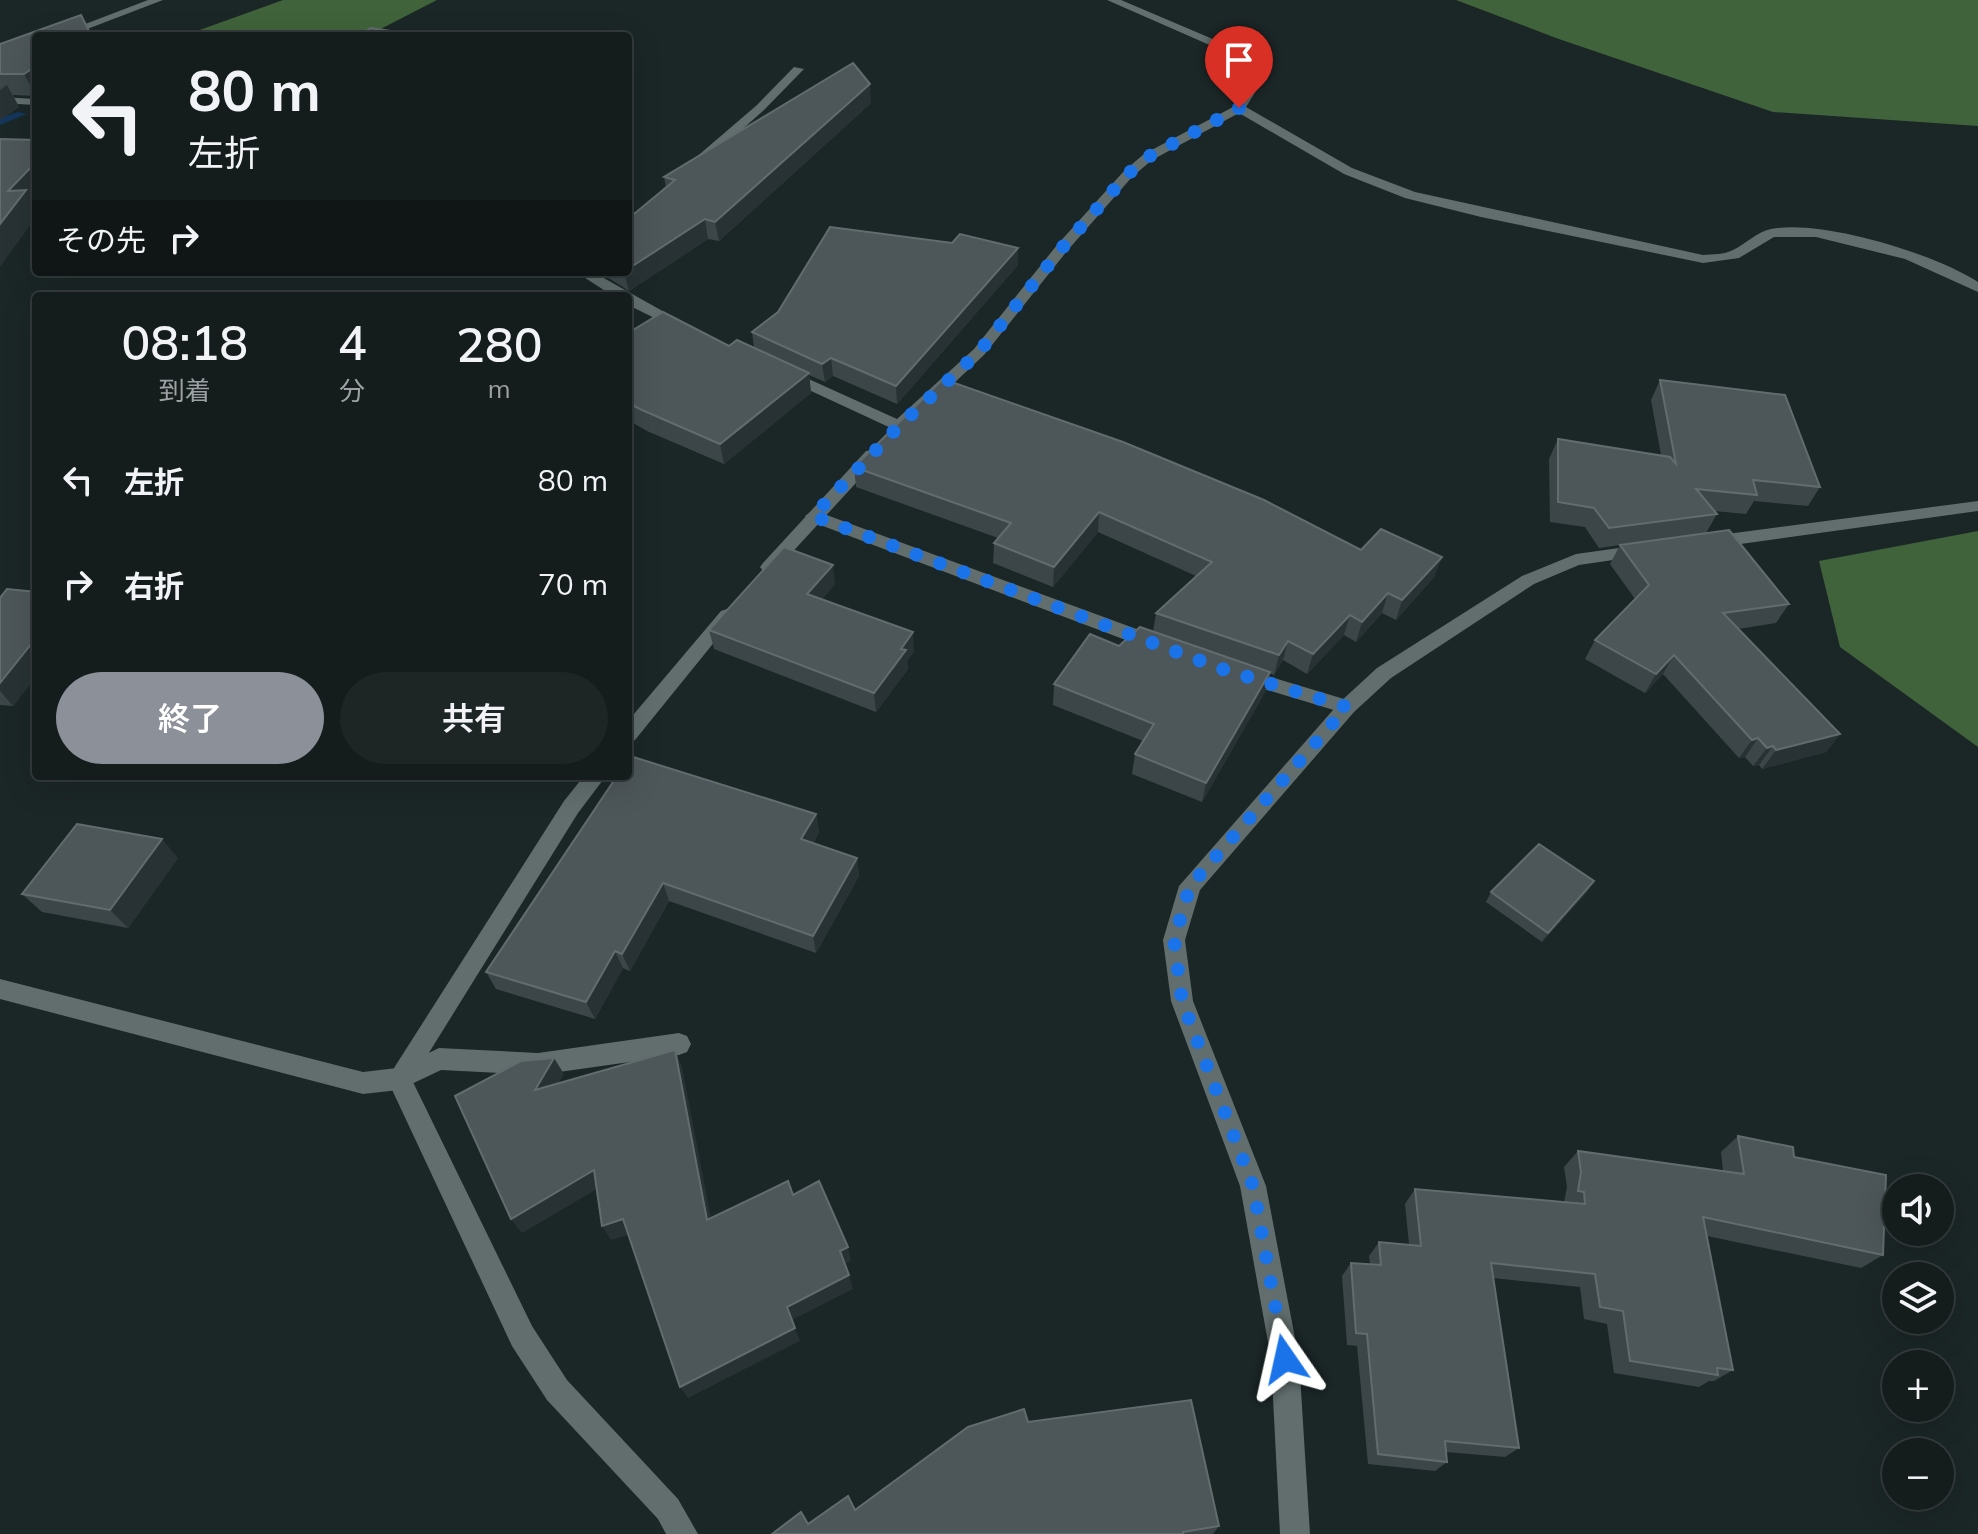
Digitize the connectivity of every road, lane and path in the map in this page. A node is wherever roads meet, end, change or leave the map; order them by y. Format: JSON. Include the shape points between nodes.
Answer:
{"nodes":[{"id":1,"x":158,"y":0,"type":"edge"},
{"id":2,"x":1112,"y":0,"type":"edge"},
{"id":3,"x":70,"y":32,"type":"edge"},
{"id":4,"x":798,"y":69,"type":"dead end"},
{"id":5,"x":0,"y":100,"type":"edge"},
{"id":6,"x":32,"y":102,"type":"edge"},
{"id":7,"x":1239,"y":108,"type":"junction"},
{"id":8,"x":689,"y":170,"type":"edge"},
{"id":9,"x":590,"y":276,"type":"edge"},
{"id":10,"x":1978,"y":288,"type":"edge"},
{"id":11,"x":616,"y":292,"type":"edge"},
{"id":12,"x":632,"y":301,"type":"edge"},
{"id":13,"x":697,"y":333,"type":"edge"},
{"id":14,"x":769,"y":366,"type":"edge"},
{"id":15,"x":899,"y":426,"type":"junction"},
{"id":16,"x":1978,"y":506,"type":"edge"},
{"id":17,"x":813,"y":516,"type":"junction"},
{"id":18,"x":1697,"y":544,"type":"edge"},
{"id":19,"x":1667,"y":548,"type":"edge"},
{"id":20,"x":1167,"y":648,"type":"edge"},
{"id":21,"x":1225,"y":670,"type":"edge"},
{"id":22,"x":1347,"y":707,"type":"junction"},
{"id":23,"x":632,"y":730,"type":"edge"},
{"id":24,"x":593,"y":780,"type":"edge"},
{"id":25,"x":0,"y":989,"type":"edge"},
{"id":26,"x":679,"y":1044,"type":"dead end"},
{"id":27,"x":399,"y":1079,"type":"junction"},
{"id":28,"x":683,"y":1534,"type":"edge"},
{"id":29,"x":1295,"y":1534,"type":"edge"}],
"edges":[{"from":1,"to":3,"type":"street"},
{"from":2,"to":7,"type":"street","via":[[1251,59],[1258,78]]},
{"from":4,"to":8,"type":"street"},
{"from":5,"to":6,"type":"street"},
{"from":7,"to":10,"type":"street","via":[[1348,171],[1410,195],[1481,213],[1703,259],[1732,256],[1771,233],[1806,231],[1925,262]]},
{"from":7,"to":15,"type":"street","via":[[1148,157],[1128,174],[979,352]]},
{"from":9,"to":11,"type":"street"},
{"from":12,"to":13,"type":"street"},
{"from":14,"to":15,"type":"street"},
{"from":15,"to":17,"type":"street"},
{"from":16,"to":18,"type":"street"},
{"from":17,"to":20,"type":"street"},
{"from":17,"to":23,"type":"street"},
{"from":19,"to":22,"type":"street","via":[[1576,560],[1528,580],[1384,673]]},
{"from":21,"to":22,"type":"street"},
{"from":22,"to":29,"type":"street","via":[[1190,886],[1174,940],[1182,1001],[1253,1186],[1285,1359]]},
{"from":24,"to":27,"type":"street"},
{"from":25,"to":27,"type":"street","via":[[363,1083]]},
{"from":26,"to":27,"type":"street","via":[[538,1064],[439,1059]]},
{"from":27,"to":28,"type":"street","via":[[522,1336],[557,1390],[668,1509]]}]}
